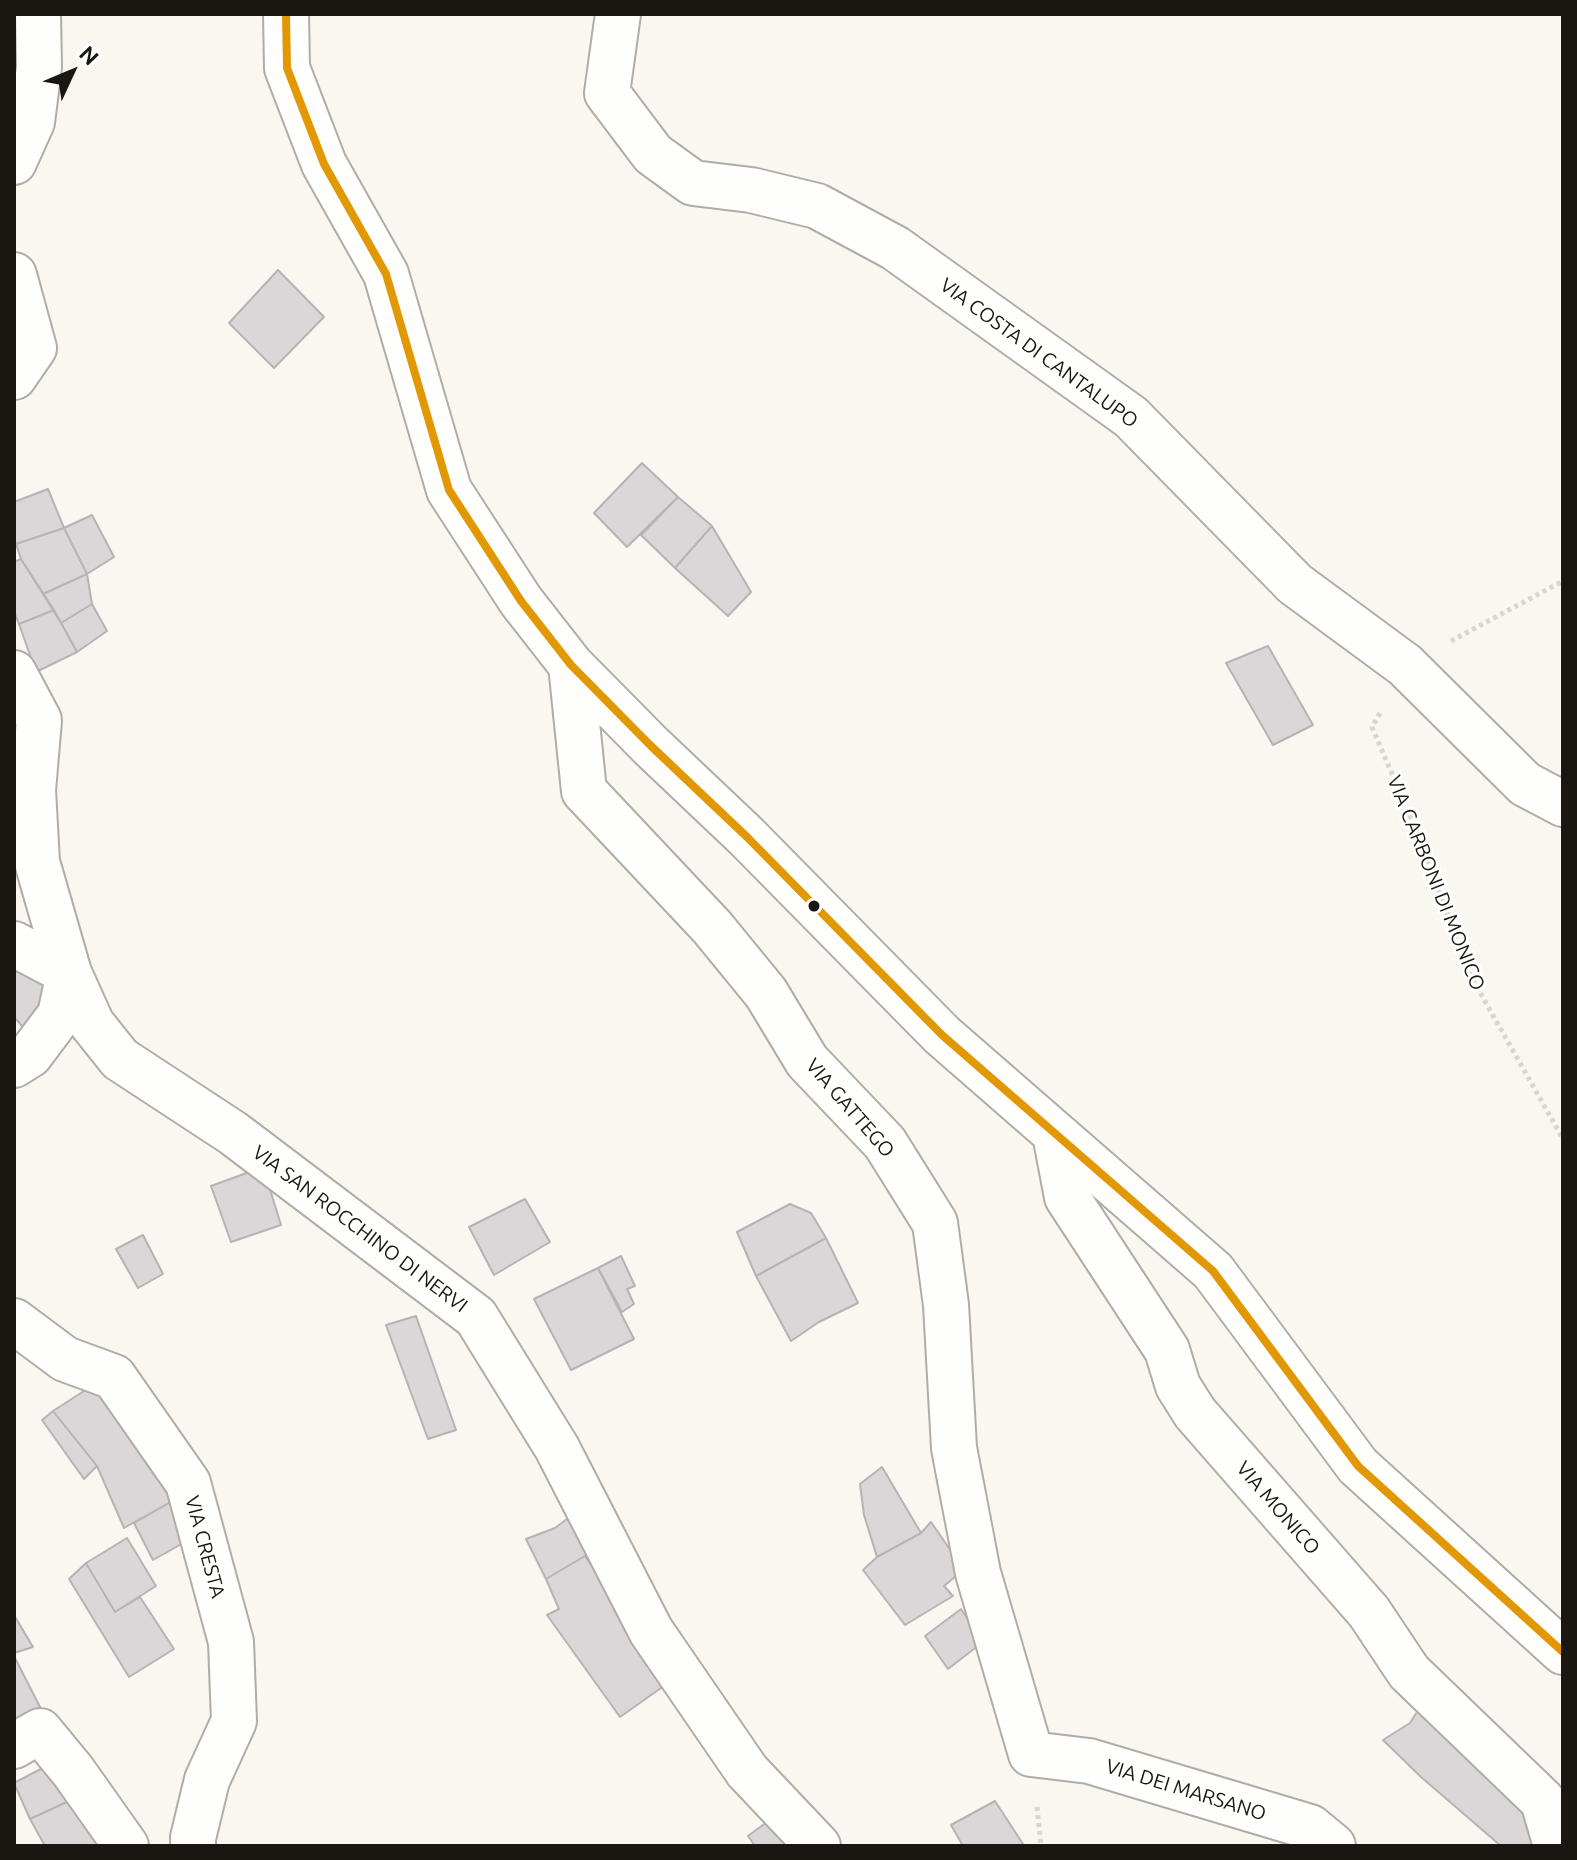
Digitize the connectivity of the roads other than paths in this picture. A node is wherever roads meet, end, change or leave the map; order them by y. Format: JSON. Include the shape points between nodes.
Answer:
{"nodes":[{"id":1,"x":38,"y":14,"type":"edge"},
{"id":2,"x":286,"y":14,"type":"edge"},
{"id":3,"x":618,"y":14,"type":"edge"},
{"id":4,"x":14,"y":162,"type":"edge"},
{"id":5,"x":14,"y":275,"type":"edge"},
{"id":6,"x":14,"y":377,"type":"edge"},
{"id":7,"x":571,"y":665,"type":"junction"},
{"id":8,"x":14,"y":673,"type":"edge"},
{"id":9,"x":1563,"y":804,"type":"edge"},
{"id":10,"x":14,"y":944,"type":"edge"},
{"id":11,"x":69,"y":973,"type":"junction"},
{"id":12,"x":14,"y":1065,"type":"edge"},
{"id":13,"x":1055,"y":1134,"type":"junction"},
{"id":14,"x":14,"y":1321,"type":"edge"},
{"id":15,"x":1563,"y":1652,"type":"edge"},
{"id":16,"x":14,"y":1746,"type":"edge"},
{"id":17,"x":1031,"y":1754,"type":"joint"},
{"id":18,"x":126,"y":1846,"type":"edge"},
{"id":19,"x":193,"y":1846,"type":"edge"},
{"id":20,"x":818,"y":1846,"type":"edge"},
{"id":21,"x":1333,"y":1846,"type":"edge"},
{"id":22,"x":1556,"y":1846,"type":"edge"}],
"edges":[{"from":1,"to":4,"type":"street","via":[[32,122]]},
{"from":2,"to":7,"type":"street","via":[[287,68],[324,164],[386,274],[449,490],[521,601]]},
{"from":3,"to":9,"type":"street","name":"VIA COSTA DI CANTALUPO","via":[[607,93],[653,154],[693,183],[817,206],[895,248],[1131,417],[1295,584],[1405,665],[1525,784]]},
{"from":5,"to":6,"type":"street","via":[[34,348]]},
{"from":7,"to":13,"type":"street","via":[[942,1035]]},
{"from":7,"to":17,"type":"street","name":"VIA GATTEGO","via":[[584,791],[712,927],[766,993],[807,1061],[885,1143],[935,1223],[946,1305],[954,1448],[978,1573]]},
{"from":8,"to":11,"type":"street","name":"VIA SAN ROCCHINO DI NERVI","via":[[39,720],[33,790],[37,862]]},
{"from":10,"to":11,"type":"street"},
{"from":11,"to":12,"type":"street","via":[[60,1015],[30,1055]]},
{"from":11,"to":20,"type":"street","name":"VIA SAN ROCCHINO DI NERVI","via":[[92,1024],[120,1059],[233,1133],[476,1317],[557,1448],[651,1631],[747,1771]]},
{"from":13,"to":15,"type":"street","via":[[1213,1271],[1358,1466]]},
{"from":13,"to":22,"type":"street","name":"VIA MONICO","via":[[1067,1197],[1167,1350],[1178,1386],[1195,1413],[1369,1612],[1409,1672],[1543,1801]]},
{"from":14,"to":19,"type":"street","name":"VIA CRESTA","via":[[65,1359],[114,1377],[188,1483],[231,1642],[234,1721],[207,1780]]},
{"from":16,"to":18,"type":"street","via":[[40,1731]]},
{"from":17,"to":21,"type":"street","name":"VIA DEI MARSANO","via":[[1089,1761],[1310,1827]]}]}
